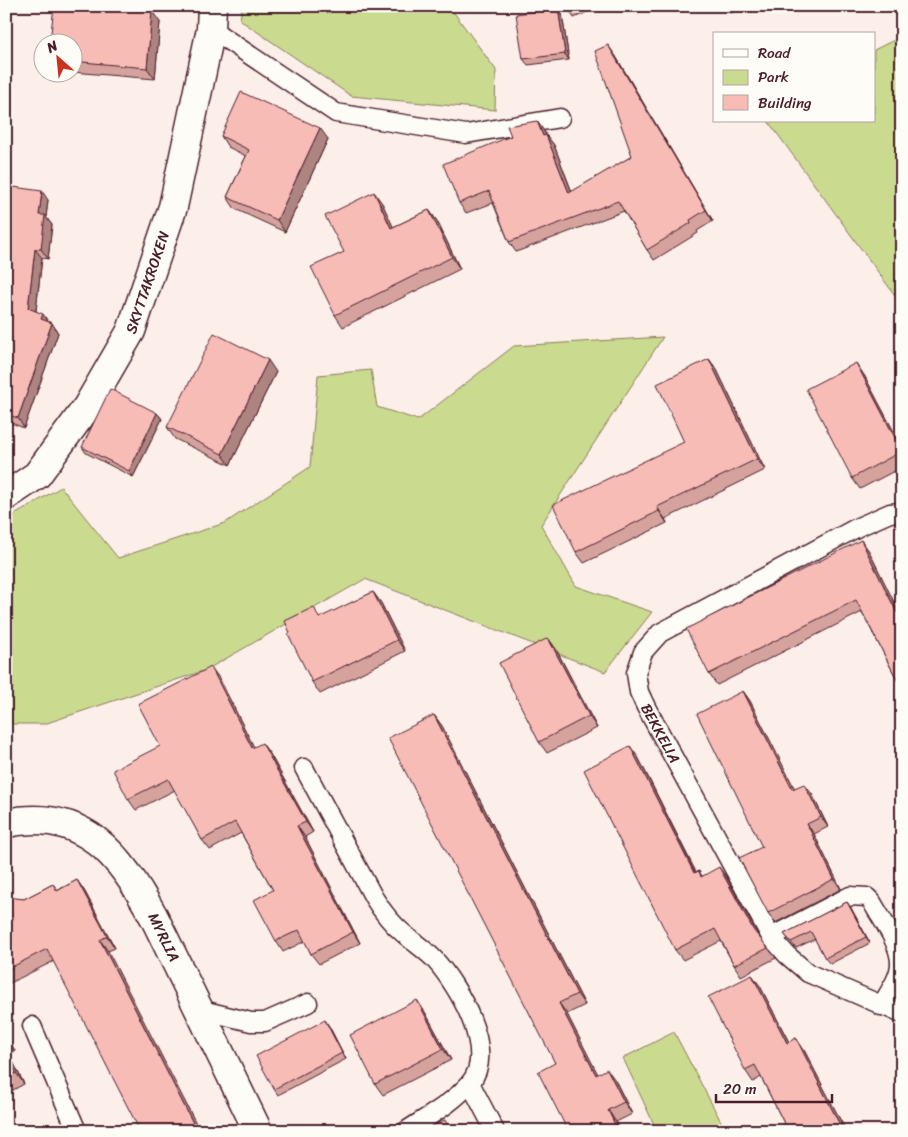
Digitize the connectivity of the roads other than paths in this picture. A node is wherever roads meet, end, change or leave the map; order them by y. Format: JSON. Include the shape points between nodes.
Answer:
{"nodes":[{"id":1,"x":212,"y":18,"type":"edge"},
{"id":2,"x":560,"y":118,"type":"dead end"},
{"id":3,"x":6,"y":496,"type":"edge"},
{"id":4,"x":902,"y":512,"type":"edge"},
{"id":5,"x":304,"y":768,"type":"dead end"},
{"id":6,"x":6,"y":823,"type":"edge"},
{"id":7,"x":771,"y":937,"type":"junction"},
{"id":8,"x":308,"y":1003,"type":"dead end"},
{"id":9,"x":881,"y":1006,"type":"junction"},
{"id":10,"x":198,"y":1008,"type":"junction"},
{"id":11,"x":902,"y":1014,"type":"edge"},
{"id":12,"x":32,"y":1026,"type":"dead end"},
{"id":13,"x":470,"y":1083,"type":"junction"},
{"id":14,"x":77,"y":1131,"type":"edge"},
{"id":15,"x":258,"y":1131,"type":"edge"},
{"id":16,"x":406,"y":1131,"type":"edge"},
{"id":17,"x":494,"y":1131,"type":"edge"}],
"edges":[{"from":1,"to":2,"type":"lane","name":"SKYTTAKROKEN","via":[[336,113],[466,134]]},
{"from":1,"to":3,"type":"street","name":"SKYTTAKROKEN","via":[[173,207],[131,331],[87,407],[37,475]]},
{"from":4,"to":7,"type":"lane","name":"BEKKELIA","via":[[890,513],[858,526],[680,621],[652,641],[639,662],[636,672],[639,692]]},
{"from":5,"to":13,"type":"lane","via":[[378,904],[402,932],[434,958],[454,986],[478,1040],[481,1058]]},
{"from":6,"to":10,"type":"street","name":"MYRLIA","via":[[51,820],[86,832],[101,843],[141,893]]},
{"from":7,"to":9,"type":"lane","name":"BEKKELIA","via":[[808,973]]},
{"from":7,"to":9,"type":"lane","via":[[850,896],[867,897],[894,944],[900,962],[896,978]]},
{"from":8,"to":10,"type":"lane","via":[[276,1018],[258,1022]]},
{"from":9,"to":11,"type":"lane","name":"BEKKELIA"},
{"from":10,"to":15,"type":"street","name":"MYRLIA"},
{"from":12,"to":14,"type":"lane"},
{"from":13,"to":16,"type":"lane"},
{"from":13,"to":17,"type":"lane"}]}
